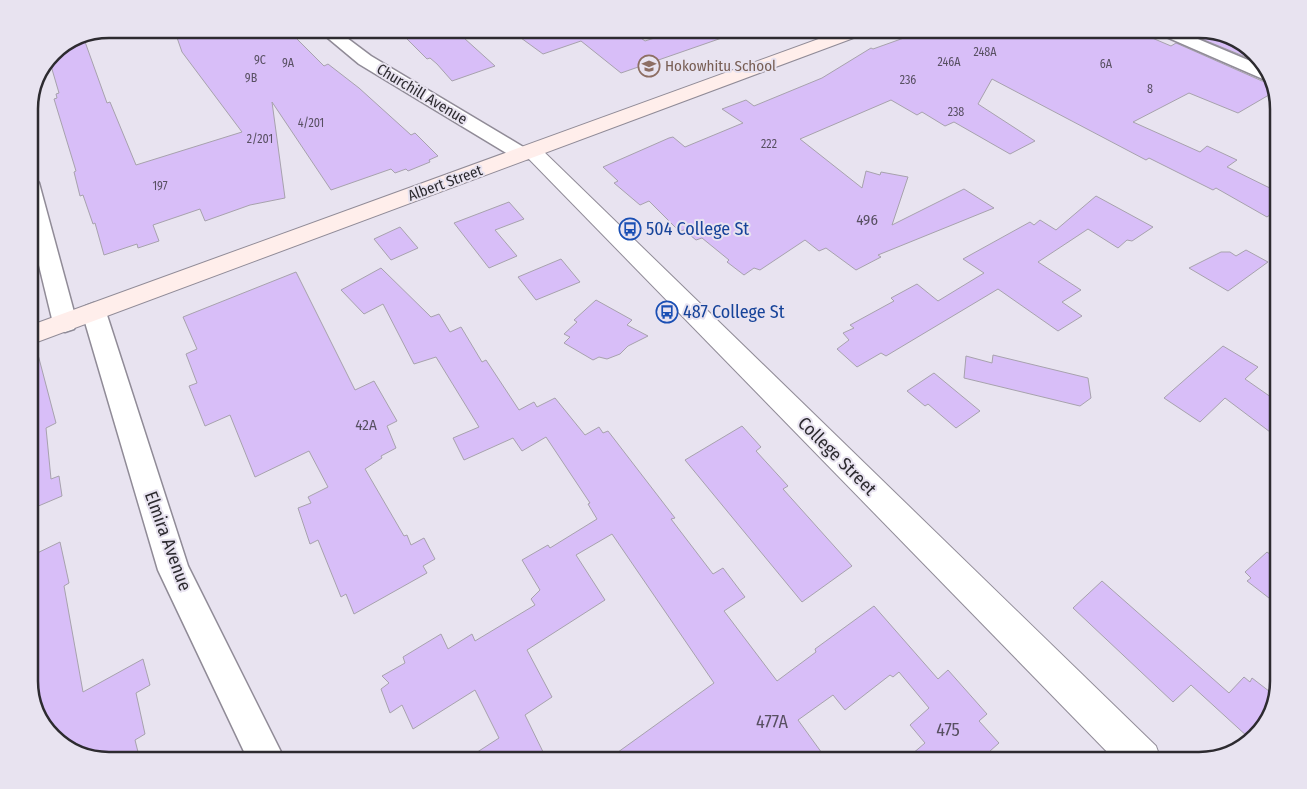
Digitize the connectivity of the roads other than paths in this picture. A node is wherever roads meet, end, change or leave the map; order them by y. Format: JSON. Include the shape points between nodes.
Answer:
{"nodes":[{"id":1,"x":336,"y":38,"type":"edge"},
{"id":2,"x":837,"y":38,"type":"edge"},
{"id":3,"x":1183,"y":38,"type":"edge"},
{"id":4,"x":1258,"y":69,"type":"edge"},
{"id":5,"x":527,"y":153,"type":"junction"},
{"id":6,"x":38,"y":219,"type":"edge"},
{"id":7,"x":94,"y":312,"type":"junction"},
{"id":8,"x":64,"y":323,"type":"junction"},
{"id":9,"x":38,"y":333,"type":"edge"},
{"id":10,"x":263,"y":752,"type":"edge"},
{"id":11,"x":1134,"y":752,"type":"edge"}],
"edges":[{"from":1,"to":5,"type":"street","name":"Churchill Avenue","via":[[364,60]]},
{"from":2,"to":5,"type":"main road","name":"Albert Street"},
{"from":3,"to":4,"type":"street"},
{"from":5,"to":7,"type":"main road","name":"Albert Street"},
{"from":5,"to":11,"type":"street","name":"College Street"},
{"from":6,"to":8,"type":"street"},
{"from":7,"to":8,"type":"main road","name":"Albert Street"},
{"from":7,"to":10,"type":"street","name":"Elmira Avenue","via":[[174,570]]},
{"from":8,"to":9,"type":"main road","name":"Albert Street"}]}
